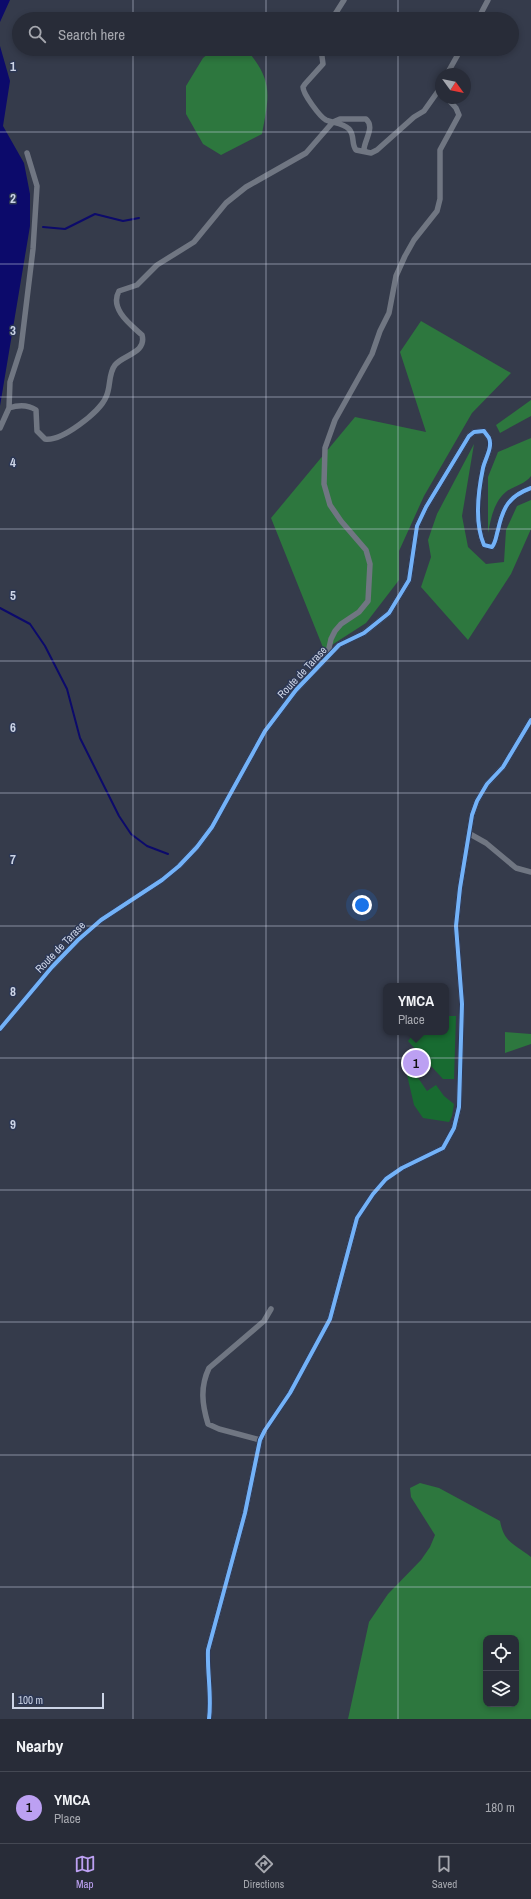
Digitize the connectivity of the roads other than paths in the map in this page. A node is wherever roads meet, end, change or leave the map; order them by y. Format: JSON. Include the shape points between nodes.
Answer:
{"nodes":[{"id":1,"x":344,"y":0,"type":"edge"},
{"id":2,"x":488,"y":0,"type":"edge"},
{"id":3,"x":336,"y":12,"type":"edge"},
{"id":4,"x":482,"y":12,"type":"edge"},
{"id":5,"x":322,"y":56,"type":"edge"},
{"id":6,"x":458,"y":56,"type":"edge"},
{"id":7,"x":451,"y":68,"type":"edge"},
{"id":8,"x":435,"y":95,"type":"edge"},
{"id":9,"x":452,"y":104,"type":"edge"},
{"id":10,"x":333,"y":122,"type":"junction"},
{"id":11,"x":366,"y":152,"type":"junction"},
{"id":12,"x":27,"y":153,"type":"dead end"},
{"id":13,"x":9,"y":408,"type":"junction"},
{"id":14,"x":0,"y":428,"type":"edge"},
{"id":15,"x":531,"y":488,"type":"edge"},
{"id":16,"x":327,"y":657,"type":"junction"},
{"id":17,"x":531,"y":720,"type":"edge"},
{"id":18,"x":470,"y":834,"type":"junction"},
{"id":19,"x":531,"y":872,"type":"edge"},
{"id":20,"x":0,"y":1029,"type":"edge"},
{"id":21,"x":271,"y":1309,"type":"dead end"},
{"id":22,"x":260,"y":1440,"type":"junction"},
{"id":23,"x":209,"y":1719,"type":"edge"}],
"edges":[{"from":1,"to":3,"type":"street"},
{"from":2,"to":4,"type":"street"},
{"from":5,"to":10,"type":"street","via":[[323,64],[305,84],[303,90],[319,115]]},
{"from":6,"to":7,"type":"street"},
{"from":8,"to":11,"type":"street","via":[[424,111],[377,150]]},
{"from":9,"to":16,"type":"street","via":[[459,115],[440,150],[439,206],[400,266],[389,313],[371,358],[341,408],[325,448],[324,484],[330,505],[366,550],[370,564],[368,601],[359,612],[335,631]]},
{"from":10,"to":11,"type":"street","via":[[350,130],[353,146],[356,150]]},
{"from":10,"to":11,"type":"street","via":[[340,119],[366,119],[370,130],[364,147]]},
{"from":10,"to":13,"type":"street","via":[[306,153],[246,187],[226,203],[194,242],[157,265],[137,285],[119,291],[116,300],[118,309],[143,339],[133,354],[116,364],[111,371],[106,398],[95,412],[81,424],[48,439],[36,431],[36,410],[18,405]]},
{"from":12,"to":13,"type":"street","via":[[37,186],[33,249],[21,348],[10,382]]},
{"from":13,"to":14,"type":"street"},
{"from":15,"to":16,"type":"street","name":"Route de Tarase","via":[[522,491],[506,505],[501,513],[495,543],[492,547],[484,545],[480,535],[478,514],[480,482],[490,447],[489,438],[484,431],[474,432],[469,436],[417,526],[409,580],[398,600],[389,612],[364,633],[339,646]]},
{"from":16,"to":20,"type":"street","name":"Route de Tarase","via":[[277,712],[212,827],[197,847],[162,880],[102,920],[78,940]]},
{"from":17,"to":18,"type":"street","via":[[503,767],[477,801]]},
{"from":18,"to":19,"type":"street","via":[[486,843],[516,868]]},
{"from":18,"to":22,"type":"street","via":[[456,926],[462,1004],[459,1107],[454,1128],[443,1148],[402,1168],[386,1179],[357,1218],[330,1319],[290,1393]]},
{"from":21,"to":22,"type":"street","via":[[264,1322],[209,1368],[204,1379],[202,1395],[208,1424]]},
{"from":22,"to":23,"type":"street","via":[[245,1513],[208,1650]]}]}
